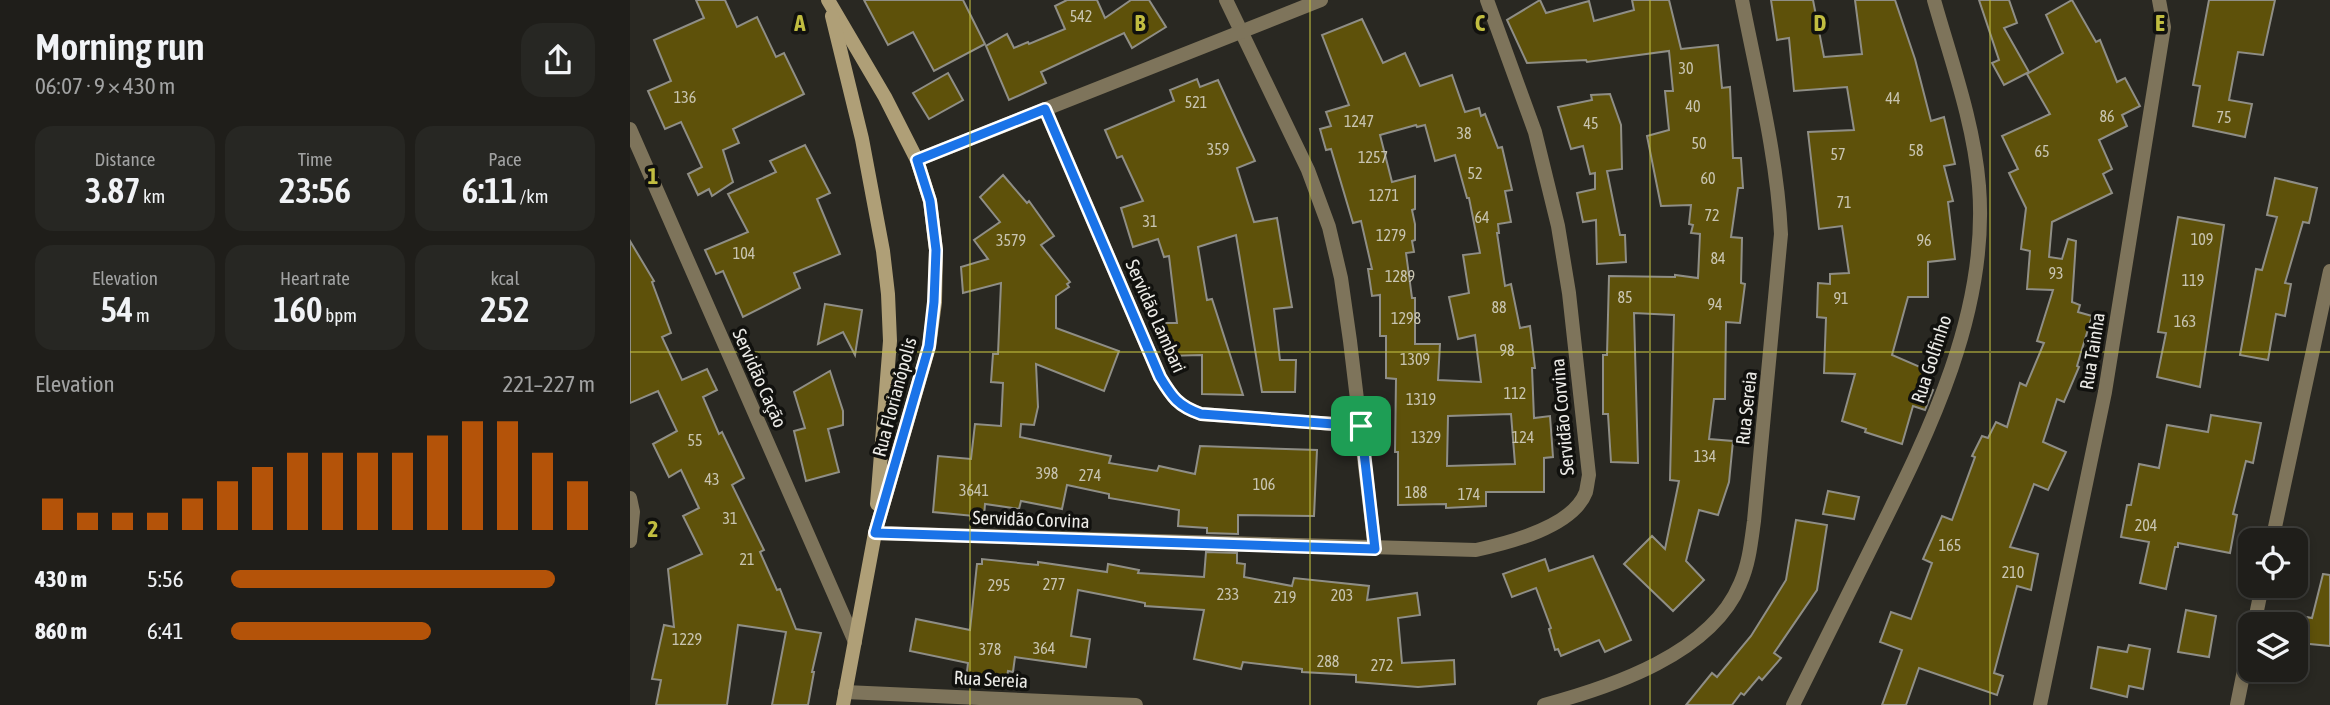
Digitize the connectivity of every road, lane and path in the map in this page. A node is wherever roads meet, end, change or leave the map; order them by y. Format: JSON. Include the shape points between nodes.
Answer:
{"nodes":[{"id":1,"x":828,"y":0,"type":"edge"},
{"id":2,"x":1226,"y":0,"type":"edge"},
{"id":3,"x":1321,"y":0,"type":"edge"},
{"id":4,"x":1487,"y":0,"type":"edge"},
{"id":5,"x":1742,"y":0,"type":"edge"},
{"id":6,"x":1934,"y":0,"type":"edge"},
{"id":7,"x":2159,"y":0,"type":"edge"},
{"id":8,"x":1241,"y":30,"type":"junction"},
{"id":9,"x":1045,"y":109,"type":"junction"},
{"id":10,"x":630,"y":129,"type":"edge"},
{"id":11,"x":917,"y":160,"type":"junction"},
{"id":12,"x":2330,"y":271,"type":"edge"},
{"id":13,"x":1361,"y":426,"type":"junction"},
{"id":14,"x":630,"y":498,"type":"edge"},
{"id":15,"x":2275,"y":528,"type":"edge"},
{"id":16,"x":875,"y":533,"type":"junction"},
{"id":17,"x":630,"y":541,"type":"edge"},
{"id":18,"x":1375,"y":549,"type":"junction"},
{"id":19,"x":855,"y":642,"type":"junction"},
{"id":20,"x":2242,"y":682,"type":"edge"},
{"id":21,"x":844,"y":698,"type":"edge"},
{"id":22,"x":1136,"y":705,"type":"edge"},
{"id":23,"x":1544,"y":705,"type":"edge"},
{"id":24,"x":1793,"y":705,"type":"edge"},
{"id":25,"x":2040,"y":705,"type":"edge"},
{"id":26,"x":2237,"y":705,"type":"edge"}],
"edges":[{"from":1,"to":11,"type":"street","name":"Rua Florianópolis"},
{"from":1,"to":16,"type":"street","name":"Rua Florianópolis","via":[[862,139],[888,294],[890,341]]},
{"from":2,"to":8,"type":"street"},
{"from":3,"to":8,"type":"street"},
{"from":4,"to":18,"type":"street","name":"Servidão Corvina","via":[[1535,132],[1558,226],[1589,475],[1585,494],[1572,510],[1543,531],[1513,542],[1476,551]]},
{"from":5,"to":23,"type":"street","name":"Rua Sereia","via":[[1782,234],[1749,561],[1740,587],[1724,610],[1689,644],[1626,677]]},
{"from":6,"to":24,"type":"street","name":"Rua Golfinho","via":[[1979,185],[1979,233],[1969,306],[1958,349],[1916,457]]},
{"from":7,"to":25,"type":"street","name":"Rua Tainha","via":[[2164,27],[2105,392]]},
{"from":8,"to":9,"type":"street"},
{"from":8,"to":13,"type":"street","via":[[1308,170],[1329,227],[1341,278]]},
{"from":9,"to":11,"type":"street"},
{"from":9,"to":13,"type":"street","name":"Servidão Lambari","via":[[1160,377],[1182,407],[1201,414]]},
{"from":10,"to":19,"type":"street","name":"Servidão Cação"},
{"from":11,"to":16,"type":"street","name":"Rua Florianópolis","via":[[930,201],[936,250],[932,324]]},
{"from":12,"to":15,"type":"street"},
{"from":13,"to":18,"type":"street"},
{"from":14,"to":17,"type":"street"},
{"from":16,"to":18,"type":"street","name":"Servidão Corvina"},
{"from":16,"to":19,"type":"street","name":"Rua Florianópolis"},
{"from":19,"to":21,"type":"street","name":"Rua Florianópolis"},
{"from":20,"to":26,"type":"street"},
{"from":21,"to":22,"type":"street","name":"Rua Sereia"}]}
